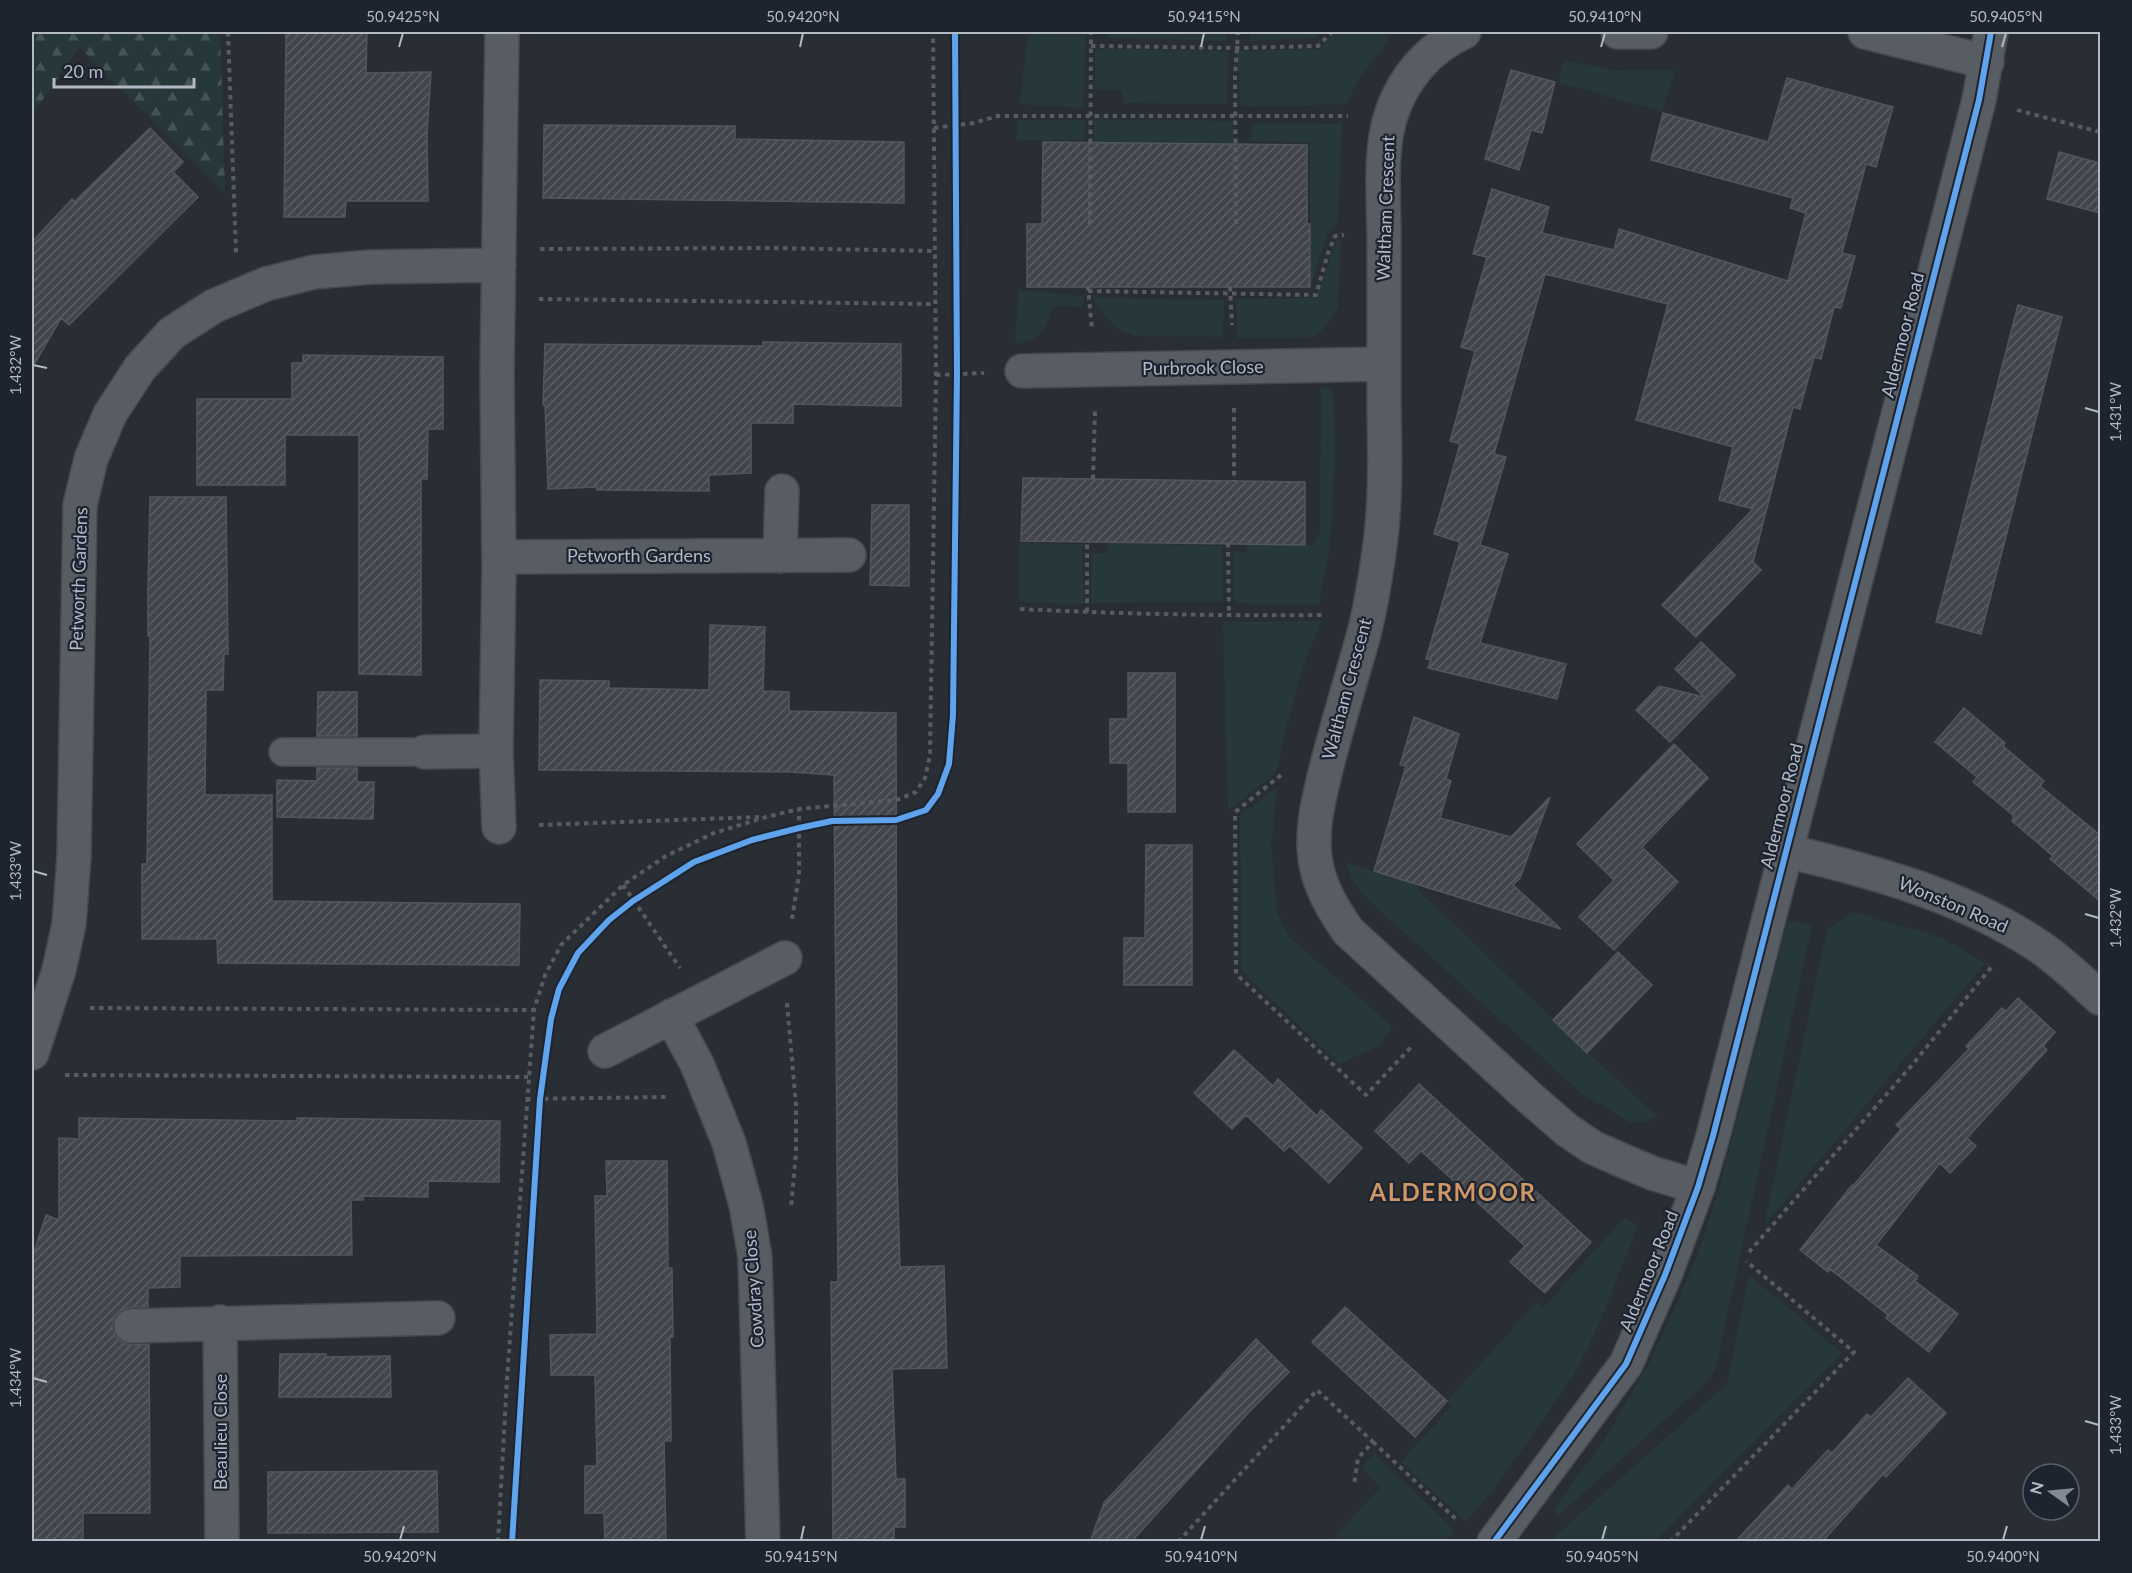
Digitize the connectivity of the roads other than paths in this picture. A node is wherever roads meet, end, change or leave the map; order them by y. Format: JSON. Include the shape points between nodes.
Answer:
{"nodes":[{"id":1,"x":502,"y":32,"type":"edge"},
{"id":2,"x":1459,"y":32,"type":"edge"},
{"id":3,"x":1618,"y":32,"type":"edge"},
{"id":4,"x":1651,"y":32,"type":"edge"},
{"id":5,"x":1865,"y":32,"type":"edge"},
{"id":6,"x":1989,"y":47,"type":"edge"},
{"id":7,"x":500,"y":257,"type":"junction"},
{"id":8,"x":1384,"y":364,"type":"junction"},
{"id":9,"x":1022,"y":371,"type":"dead end"},
{"id":10,"x":782,"y":491,"type":"dead end"},
{"id":11,"x":849,"y":555,"type":"dead end"},
{"id":12,"x":780,"y":556,"type":"junction"},
{"id":13,"x":499,"y":557,"type":"junction"},
{"id":14,"x":496,"y":751,"type":"junction"},
{"id":15,"x":283,"y":752,"type":"dead end"},
{"id":16,"x":425,"y":752,"type":"joint"},
{"id":17,"x":499,"y":827,"type":"road end"},
{"id":18,"x":1786,"y":851,"type":"junction"},
{"id":19,"x":785,"y":958,"type":"road end"},
{"id":20,"x":2100,"y":998,"type":"edge"},
{"id":21,"x":672,"y":1016,"type":"junction"},
{"id":22,"x":33,"y":1046,"type":"edge"},
{"id":23,"x":605,"y":1051,"type":"dead end"},
{"id":24,"x":1698,"y":1188,"type":"junction"},
{"id":25,"x":438,"y":1318,"type":"dead end"},
{"id":26,"x":220,"y":1322,"type":"junction"},
{"id":27,"x":131,"y":1326,"type":"dead end"},
{"id":28,"x":222,"y":1542,"type":"edge"},
{"id":29,"x":762,"y":1542,"type":"edge"},
{"id":30,"x":1494,"y":1542,"type":"edge"}],
"edges":[{"from":1,"to":7,"type":"street"},
{"from":2,"to":8,"type":"street","name":"Waltham Crescent","via":[[1430,53],[1413,72],[1391,116],[1384,164]]},
{"from":3,"to":4,"type":"street"},
{"from":5,"to":6,"type":"street"},
{"from":6,"to":18,"type":"street","name":"Aldermoor Road"},
{"from":7,"to":13,"type":"street"},
{"from":7,"to":22,"type":"street","name":"Petworth Gardens","via":[[314,272],[266,284],[214,306],[172,333],[140,368],[110,414],[91,459],[80,505],[69,924],[59,970]]},
{"from":8,"to":9,"type":"street","name":"Purbrook Close"},
{"from":8,"to":24,"type":"street","name":"Waltham Crescent","via":[[1380,549],[1363,637],[1324,778],[1314,830],[1320,883],[1348,931],[1567,1130],[1619,1160]]},
{"from":10,"to":12,"type":"street"},
{"from":11,"to":12,"type":"street","name":"Petworth Gardens"},
{"from":12,"to":13,"type":"street","name":"Petworth Gardens"},
{"from":13,"to":14,"type":"street"},
{"from":14,"to":16,"type":"street"},
{"from":14,"to":17,"type":"street"},
{"from":15,"to":16,"type":"lane"},
{"from":18,"to":20,"type":"street","name":"Wonston Road","via":[[1870,872],[1960,905],[2038,945]]},
{"from":18,"to":24,"type":"street","name":"Aldermoor Road"},
{"from":19,"to":21,"type":"street"},
{"from":21,"to":23,"type":"street"},
{"from":21,"to":29,"type":"street","name":"Cowdray Close","via":[[729,1143],[746,1204],[755,1257]]},
{"from":24,"to":30,"type":"street","name":"Aldermoor Road","via":[[1626,1364]]},
{"from":25,"to":26,"type":"street"},
{"from":26,"to":27,"type":"street"},
{"from":26,"to":28,"type":"street","name":"Beaulieu Close"}]}
